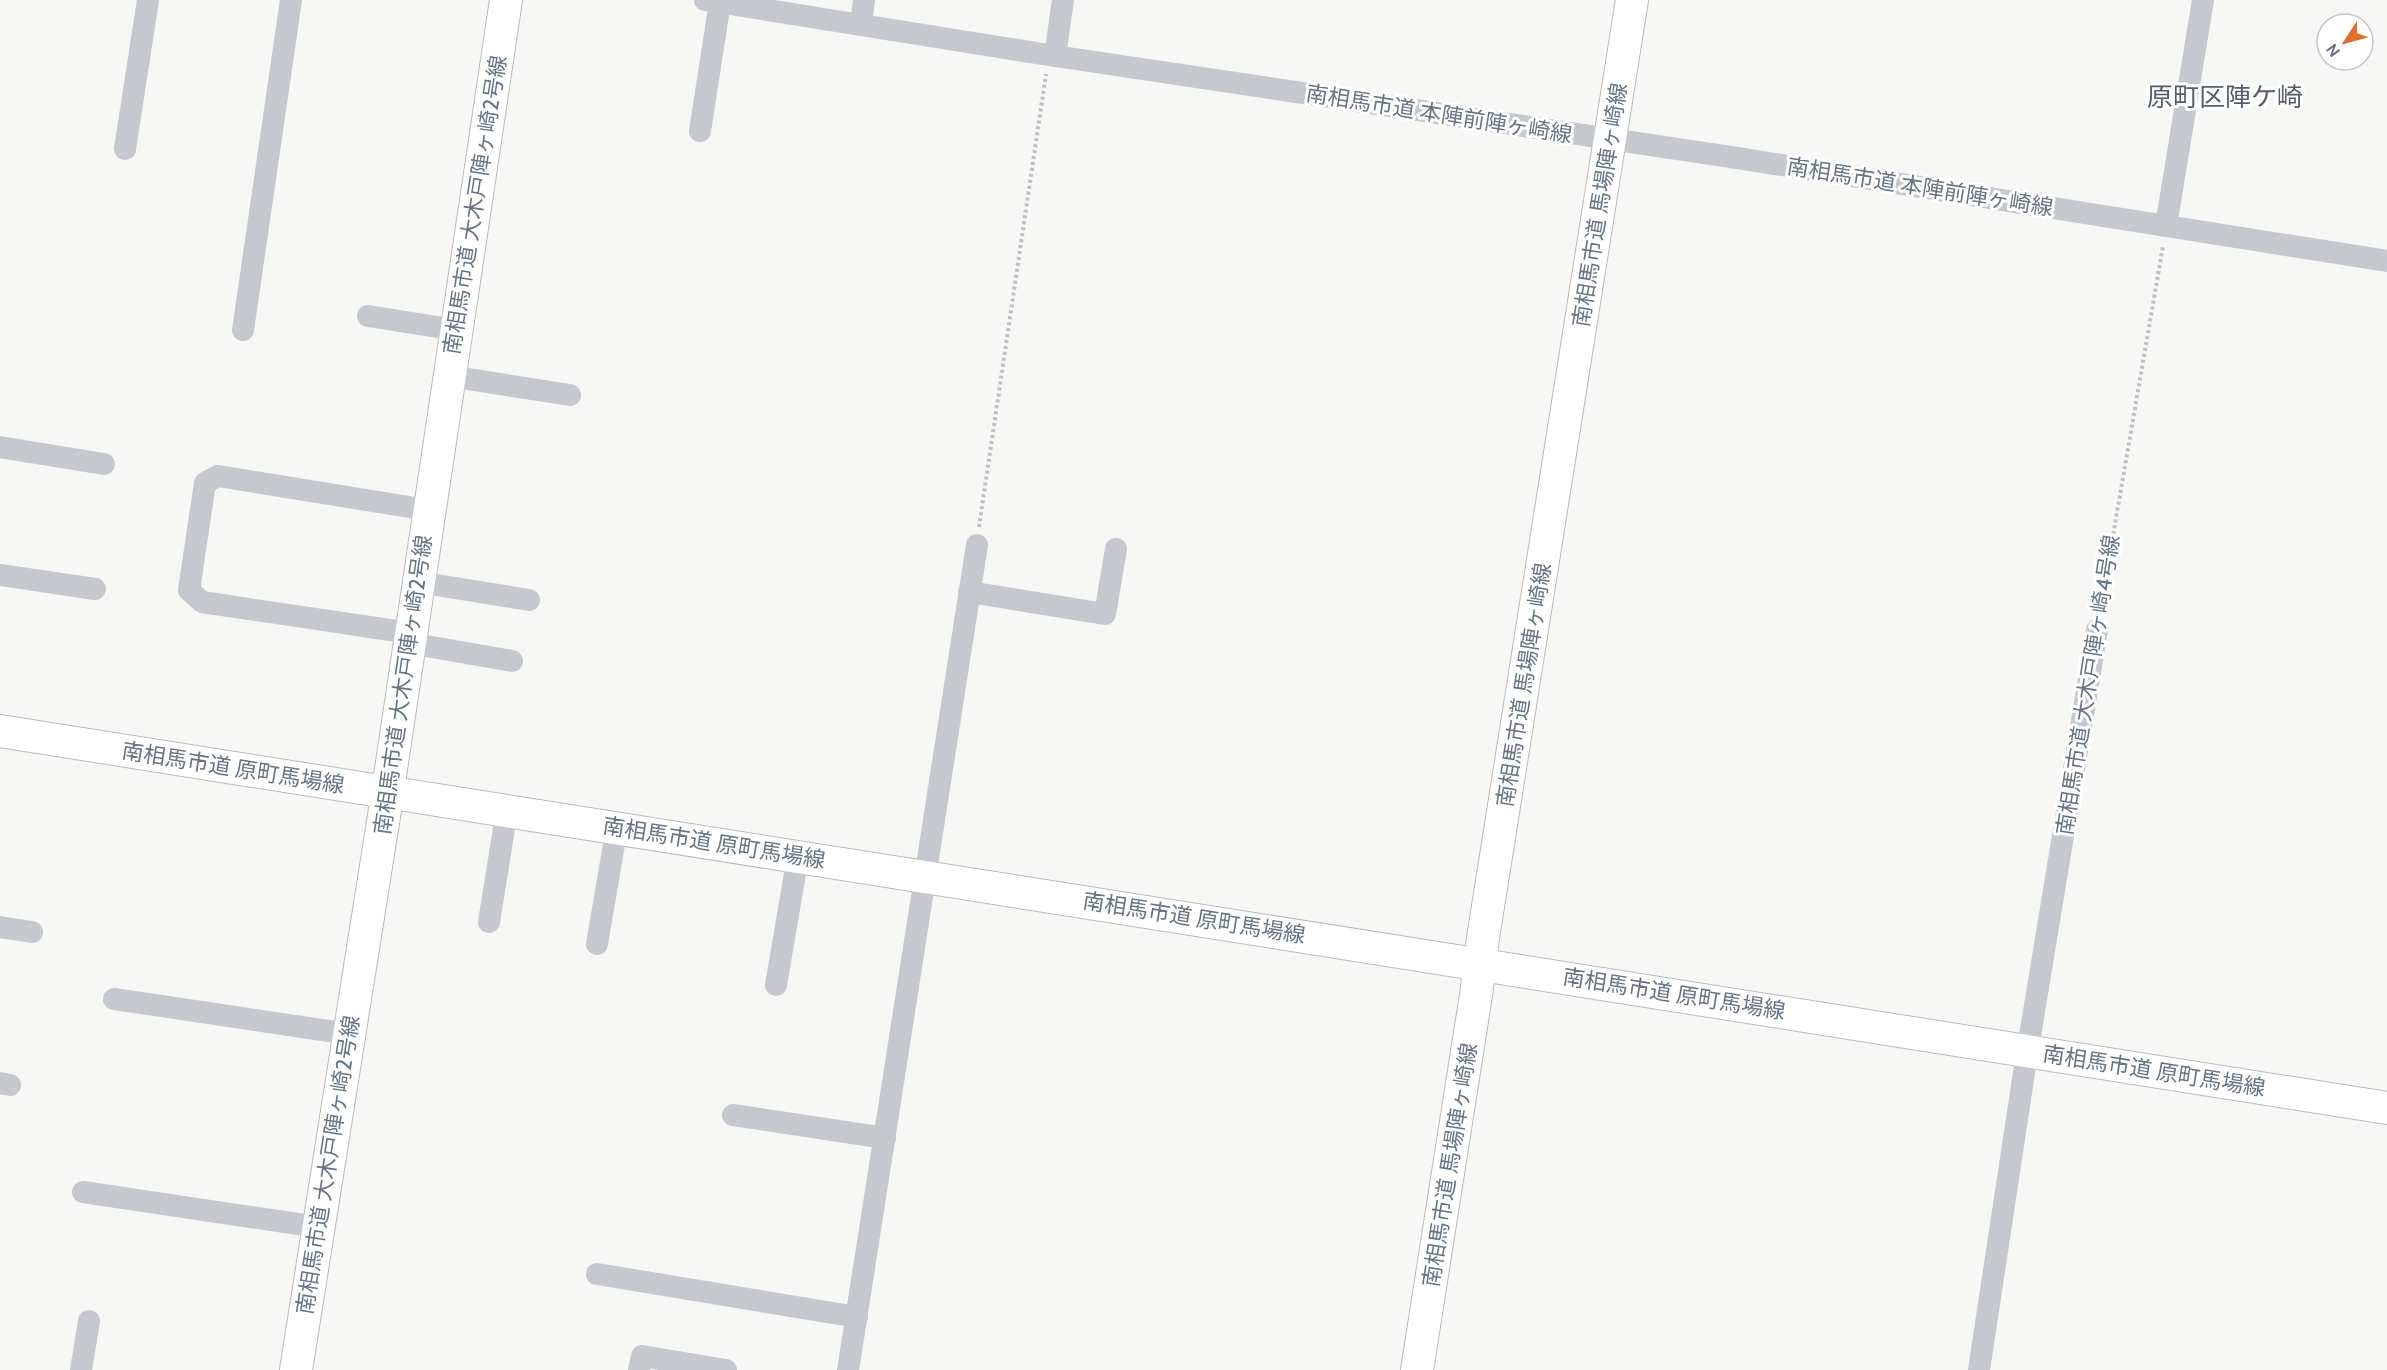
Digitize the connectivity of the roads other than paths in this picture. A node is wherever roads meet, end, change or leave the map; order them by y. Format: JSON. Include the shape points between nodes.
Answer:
{"nodes":[{"id":1,"x":148,"y":0,"type":"edge"},
{"id":2,"x":291,"y":0,"type":"edge"},
{"id":3,"x":506,"y":0,"type":"edge"},
{"id":4,"x":864,"y":0,"type":"edge"},
{"id":5,"x":1063,"y":0,"type":"edge"},
{"id":6,"x":1632,"y":0,"type":"edge"},
{"id":7,"x":2203,"y":0,"type":"edge"},
{"id":8,"x":723,"y":2,"type":"edge"},
{"id":9,"x":861,"y":25,"type":"junction"},
{"id":10,"x":1055,"y":56,"type":"junction"},
{"id":11,"x":700,"y":131,"type":"dead end"},
{"id":12,"x":1609,"y":140,"type":"junction"},
{"id":13,"x":125,"y":149,"type":"dead end"},
{"id":14,"x":2166,"y":226,"type":"junction"},
{"id":15,"x":2387,"y":261,"type":"edge"},
{"id":16,"x":368,"y":316,"type":"dead end"},
{"id":17,"x":243,"y":330,"type":"dead end"},
{"id":18,"x":456,"y":330,"type":"junction"},
{"id":19,"x":449,"y":376,"type":"junction"},
{"id":20,"x":570,"y":395,"type":"dead end"},
{"id":21,"x":0,"y":447,"type":"edge"},
{"id":22,"x":104,"y":464,"type":"dead end"},
{"id":23,"x":428,"y":510,"type":"junction"},
{"id":24,"x":976,"y":545,"type":"road end"},
{"id":25,"x":1116,"y":549,"type":"dead end"},
{"id":26,"x":0,"y":575,"type":"edge"},
{"id":27,"x":418,"y":582,"type":"junction"},
{"id":28,"x":95,"y":589,"type":"dead end"},
{"id":29,"x":969,"y":592,"type":"junction"},
{"id":30,"x":530,"y":600,"type":"dead end"},
{"id":31,"x":2097,"y":630,"type":"road end"},
{"id":32,"x":409,"y":638,"type":"junction"},
{"id":33,"x":512,"y":661,"type":"dead end"},
{"id":34,"x":0,"y":731,"type":"edge"},
{"id":35,"x":387,"y":792,"type":"junction"},
{"id":36,"x":507,"y":810,"type":"junction"},
{"id":37,"x":617,"y":827,"type":"junction"},
{"id":38,"x":798,"y":856,"type":"junction"},
{"id":39,"x":926,"y":876,"type":"junction"},
{"id":40,"x":489,"y":922,"type":"dead end"},
{"id":41,"x":0,"y":927,"type":"edge"},
{"id":42,"x":32,"y":932,"type":"dead end"},
{"id":43,"x":597,"y":944,"type":"dead end"},
{"id":44,"x":1480,"y":963,"type":"junction"},
{"id":45,"x":776,"y":985,"type":"dead end"},
{"id":46,"x":114,"y":999,"type":"dead end"},
{"id":47,"x":349,"y":1034,"type":"junction"},
{"id":48,"x":2027,"y":1051,"type":"junction"},
{"id":49,"x":2387,"y":1108,"type":"edge"},
{"id":50,"x":733,"y":1115,"type":"dead end"},
{"id":51,"x":885,"y":1138,"type":"junction"},
{"id":52,"x":83,"y":1192,"type":"dead end"},
{"id":53,"x":318,"y":1227,"type":"junction"},
{"id":54,"x":597,"y":1274,"type":"dead end"},
{"id":55,"x":857,"y":1317,"type":"junction"},
{"id":56,"x":89,"y":1321,"type":"dead end"},
{"id":57,"x":81,"y":1370,"type":"edge"},
{"id":58,"x":296,"y":1370,"type":"edge"},
{"id":59,"x":639,"y":1370,"type":"edge"},
{"id":60,"x":726,"y":1370,"type":"edge"},
{"id":61,"x":849,"y":1370,"type":"edge"},
{"id":62,"x":1418,"y":1370,"type":"edge"},
{"id":63,"x":1979,"y":1370,"type":"edge"}],
"edges":[{"from":1,"to":13,"type":"street"},
{"from":2,"to":17,"type":"street"},
{"from":3,"to":18,"type":"street","name":"南相馬市道 大木戸陣ヶ崎2号線"},
{"from":4,"to":9,"type":"street"},
{"from":5,"to":10,"type":"street"},
{"from":6,"to":12,"type":"street","name":"南相馬市道 馬場陣ヶ崎線"},
{"from":7,"to":14,"type":"street"},
{"from":8,"to":9,"type":"street","name":"南相馬市道 本陣前陣ヶ崎線"},
{"from":8,"to":11,"type":"street"},
{"from":9,"to":10,"type":"street","name":"南相馬市道 本陣前陣ヶ崎線"},
{"from":10,"to":12,"type":"street","name":"南相馬市道 本陣前陣ヶ崎線"},
{"from":12,"to":14,"type":"street","name":"南相馬市道 本陣前陣ヶ崎線"},
{"from":12,"to":44,"type":"street","name":"南相馬市道 馬場陣ヶ崎線"},
{"from":14,"to":15,"type":"street","name":"南相馬市道 本陣前陣ヶ崎線"},
{"from":16,"to":18,"type":"street"},
{"from":18,"to":19,"type":"street","name":"南相馬市道 大木戸陣ヶ崎2号線"},
{"from":19,"to":20,"type":"street"},
{"from":19,"to":23,"type":"street","name":"南相馬市道 大木戸陣ヶ崎2号線"},
{"from":21,"to":22,"type":"street"},
{"from":23,"to":27,"type":"street","name":"南相馬市道 大木戸陣ヶ崎2号線"},
{"from":23,"to":32,"type":"street","via":[[218,476],[206,483],[189,590],[202,602]]},
{"from":24,"to":29,"type":"street"},
{"from":25,"to":29,"type":"street","via":[[1106,614]]},
{"from":26,"to":28,"type":"street"},
{"from":27,"to":30,"type":"street"},
{"from":27,"to":32,"type":"street","name":"南相馬市道 大木戸陣ヶ崎2号線"},
{"from":29,"to":39,"type":"street"},
{"from":31,"to":48,"type":"street","name":"南相馬市道 大木戸陣ヶ崎4号線"},
{"from":32,"to":33,"type":"street"},
{"from":32,"to":35,"type":"street","name":"南相馬市道 大木戸陣ヶ崎2号線"},
{"from":34,"to":35,"type":"street","name":"南相馬市道 原町馬場線"},
{"from":35,"to":36,"type":"street","name":"南相馬市道 原町馬場線"},
{"from":35,"to":47,"type":"street","name":"南相馬市道 大木戸陣ヶ崎2号線"},
{"from":36,"to":37,"type":"street","name":"南相馬市道 原町馬場線"},
{"from":36,"to":40,"type":"street"},
{"from":37,"to":38,"type":"street","name":"南相馬市道 原町馬場線"},
{"from":37,"to":43,"type":"street"},
{"from":38,"to":39,"type":"street","name":"南相馬市道 原町馬場線"},
{"from":38,"to":45,"type":"street"},
{"from":39,"to":44,"type":"street","name":"南相馬市道 原町馬場線"},
{"from":39,"to":51,"type":"street"},
{"from":41,"to":42,"type":"street"},
{"from":44,"to":48,"type":"street","name":"南相馬市道 原町馬場線"},
{"from":44,"to":62,"type":"street","name":"南相馬市道 馬場陣ヶ崎線"},
{"from":46,"to":47,"type":"street"},
{"from":47,"to":53,"type":"street","name":"南相馬市道 大木戸陣ヶ崎2号線"},
{"from":48,"to":49,"type":"street","name":"南相馬市道 原町馬場線"},
{"from":48,"to":63,"type":"street","name":"南相馬市道 大木戸陣ヶ崎4号線"},
{"from":50,"to":51,"type":"street"},
{"from":51,"to":55,"type":"street"},
{"from":52,"to":53,"type":"street"},
{"from":53,"to":58,"type":"street","name":"南相馬市道 大木戸陣ヶ崎2号線"},
{"from":54,"to":55,"type":"street"},
{"from":55,"to":61,"type":"street"},
{"from":56,"to":57,"type":"street"},
{"from":59,"to":60,"type":"street","via":[[642,1356]]}]}
